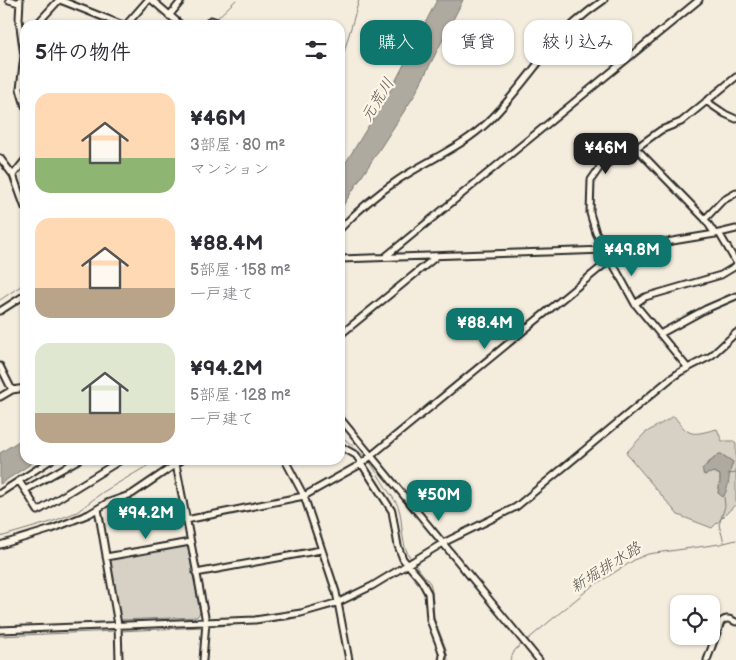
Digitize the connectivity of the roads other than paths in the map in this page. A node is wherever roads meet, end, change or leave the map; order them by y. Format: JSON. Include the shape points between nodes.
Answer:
{"nodes":[{"id":1,"x":9,"y":0,"type":"edge"},
{"id":2,"x":59,"y":0,"type":"edge"},
{"id":3,"x":148,"y":0,"type":"edge"},
{"id":4,"x":152,"y":0,"type":"edge"},
{"id":5,"x":182,"y":0,"type":"edge"},
{"id":6,"x":604,"y":0,"type":"edge"},
{"id":7,"x":699,"y":0,"type":"edge"},
{"id":8,"x":20,"y":2,"type":"edge"},
{"id":9,"x":170,"y":16,"type":"junction"},
{"id":10,"x":41,"y":20,"type":"edge"},
{"id":11,"x":111,"y":20,"type":"edge"},
{"id":12,"x":129,"y":20,"type":"edge"},
{"id":13,"x":175,"y":20,"type":"edge"},
{"id":14,"x":20,"y":23,"type":"edge"},
{"id":15,"x":736,"y":76,"type":"edge"},
{"id":16,"x":706,"y":101,"type":"junction"},
{"id":17,"x":736,"y":119,"type":"edge"},
{"id":18,"x":636,"y":148,"type":"junction"},
{"id":19,"x":0,"y":158,"type":"edge"},
{"id":20,"x":20,"y":166,"type":"edge"},
{"id":21,"x":13,"y":175,"type":"junction"},
{"id":22,"x":20,"y":194,"type":"edge"},
{"id":23,"x":736,"y":194,"type":"edge"},
{"id":24,"x":705,"y":219,"type":"junction"},
{"id":25,"x":345,"y":224,"type":"edge"},
{"id":26,"x":736,"y":229,"type":"edge"},
{"id":27,"x":717,"y":234,"type":"junction"},
{"id":28,"x":606,"y":250,"type":"junction"},
{"id":29,"x":437,"y":256,"type":"junction"},
{"id":30,"x":385,"y":257,"type":"junction"},
{"id":31,"x":345,"y":258,"type":"edge"},
{"id":32,"x":611,"y":259,"type":"junction"},
{"id":33,"x":736,"y":262,"type":"edge"},
{"id":34,"x":736,"y":266,"type":"edge"},
{"id":35,"x":736,"y":296,"type":"edge"},
{"id":36,"x":20,"y":298,"type":"edge"},
{"id":37,"x":635,"y":304,"type":"junction"},
{"id":38,"x":0,"y":311,"type":"edge"},
{"id":39,"x":345,"y":331,"type":"edge"},
{"id":40,"x":736,"y":333,"type":"edge"},
{"id":41,"x":660,"y":334,"type":"junction"},
{"id":42,"x":0,"y":366,"type":"edge"},
{"id":43,"x":688,"y":368,"type":"junction"},
{"id":44,"x":20,"y":389,"type":"edge"},
{"id":45,"x":12,"y":390,"type":"junction"},
{"id":46,"x":0,"y":397,"type":"edge"},
{"id":47,"x":345,"y":424,"type":"edge"},
{"id":48,"x":345,"y":449,"type":"edge"},
{"id":49,"x":371,"y":456,"type":"junction"},
{"id":50,"x":361,"y":464,"type":"junction"},
{"id":51,"x":43,"y":465,"type":"edge"},
{"id":52,"x":69,"y":465,"type":"edge"},
{"id":53,"x":113,"y":465,"type":"edge"},
{"id":54,"x":175,"y":465,"type":"edge"},
{"id":55,"x":176,"y":465,"type":"edge"},
{"id":56,"x":288,"y":465,"type":"edge"},
{"id":57,"x":19,"y":480,"type":"junction"},
{"id":58,"x":25,"y":490,"type":"junction"},
{"id":59,"x":0,"y":493,"type":"edge"},
{"id":60,"x":304,"y":496,"type":"junction"},
{"id":61,"x":98,"y":508,"type":"junction"},
{"id":62,"x":186,"y":520,"type":"junction"},
{"id":63,"x":190,"y":542,"type":"junction"},
{"id":64,"x":443,"y":543,"type":"junction"},
{"id":65,"x":0,"y":545,"type":"edge"},
{"id":66,"x":321,"y":550,"type":"junction"},
{"id":67,"x":106,"y":557,"type":"junction"},
{"id":68,"x":407,"y":565,"type":"junction"},
{"id":69,"x":196,"y":573,"type":"junction"},
{"id":70,"x":339,"y":602,"type":"junction"},
{"id":71,"x":206,"y":622,"type":"junction"},
{"id":72,"x":736,"y":622,"type":"edge"},
{"id":73,"x":118,"y":625,"type":"junction"},
{"id":74,"x":0,"y":630,"type":"edge"},
{"id":75,"x":120,"y":660,"type":"edge"},
{"id":76,"x":203,"y":660,"type":"edge"},
{"id":77,"x":349,"y":660,"type":"edge"},
{"id":78,"x":442,"y":660,"type":"edge"},
{"id":79,"x":539,"y":660,"type":"edge"},
{"id":80,"x":706,"y":660,"type":"edge"}],
"edges":[{"from":1,"to":8,"type":"street"},
{"from":2,"to":10,"type":"street"},
{"from":2,"to":11,"type":"street"},
{"from":3,"to":12,"type":"street"},
{"from":4,"to":9,"type":"street"},
{"from":5,"to":9,"type":"street"},
{"from":6,"to":25,"type":"street","via":[[572,25],[487,123],[399,180]]},
{"from":7,"to":30,"type":"street"},
{"from":8,"to":14,"type":"street"},
{"from":9,"to":13,"type":"street"},
{"from":15,"to":16,"type":"street"},
{"from":16,"to":17,"type":"street"},
{"from":16,"to":18,"type":"street","via":[[675,125],[661,130]]},
{"from":18,"to":24,"type":"street"},
{"from":18,"to":28,"type":"street","via":[[600,167],[591,180],[590,213]]},
{"from":19,"to":21,"type":"street"},
{"from":20,"to":21,"type":"street"},
{"from":21,"to":22,"type":"street"},
{"from":23,"to":24,"type":"street","via":[[722,201]]},
{"from":24,"to":27,"type":"street"},
{"from":26,"to":27,"type":"street"},
{"from":27,"to":28,"type":"street"},
{"from":27,"to":33,"type":"street"},
{"from":28,"to":29,"type":"street"},
{"from":28,"to":32,"type":"street"},
{"from":29,"to":30,"type":"street"},
{"from":29,"to":39,"type":"street"},
{"from":30,"to":31,"type":"street"},
{"from":32,"to":37,"type":"street"},
{"from":32,"to":49,"type":"street"},
{"from":34,"to":37,"type":"street","via":[[721,275],[645,297]]},
{"from":35,"to":41,"type":"street"},
{"from":36,"to":38,"type":"street"},
{"from":37,"to":41,"type":"street"},
{"from":40,"to":43,"type":"street","via":[[711,356]]},
{"from":41,"to":43,"type":"street"},
{"from":42,"to":45,"type":"street"},
{"from":43,"to":64,"type":"street","via":[[670,379],[516,508]]},
{"from":44,"to":45,"type":"street"},
{"from":45,"to":46,"type":"street"},
{"from":47,"to":49,"type":"street"},
{"from":48,"to":50,"type":"street","via":[[356,455]]},
{"from":49,"to":50,"type":"street"},
{"from":49,"to":64,"type":"street"},
{"from":50,"to":60,"type":"street"},
{"from":50,"to":68,"type":"street","via":[[392,511],[398,546]]},
{"from":51,"to":57,"type":"street"},
{"from":52,"to":58,"type":"street"},
{"from":53,"to":58,"type":"street","via":[[38,511]]},
{"from":54,"to":61,"type":"street","via":[[132,494]]},
{"from":55,"to":62,"type":"street"},
{"from":56,"to":60,"type":"street"},
{"from":57,"to":58,"type":"street"},
{"from":57,"to":59,"type":"street"},
{"from":60,"to":62,"type":"street"},
{"from":60,"to":66,"type":"street"},
{"from":61,"to":65,"type":"street","via":[[74,520]]},
{"from":61,"to":67,"type":"street"},
{"from":62,"to":63,"type":"street"},
{"from":63,"to":67,"type":"street"},
{"from":63,"to":69,"type":"street"},
{"from":64,"to":68,"type":"street"},
{"from":64,"to":79,"type":"street"},
{"from":66,"to":69,"type":"street"},
{"from":66,"to":70,"type":"street"},
{"from":67,"to":73,"type":"street"},
{"from":68,"to":70,"type":"street"},
{"from":68,"to":78,"type":"street","via":[[426,586],[430,620],[442,649]]},
{"from":69,"to":71,"type":"street"},
{"from":70,"to":71,"type":"street","via":[[286,617]]},
{"from":70,"to":77,"type":"street"},
{"from":71,"to":73,"type":"street"},
{"from":71,"to":76,"type":"street"},
{"from":72,"to":80,"type":"street","via":[[728,618],[721,622]]},
{"from":73,"to":74,"type":"street"},
{"from":73,"to":75,"type":"street"}]}
